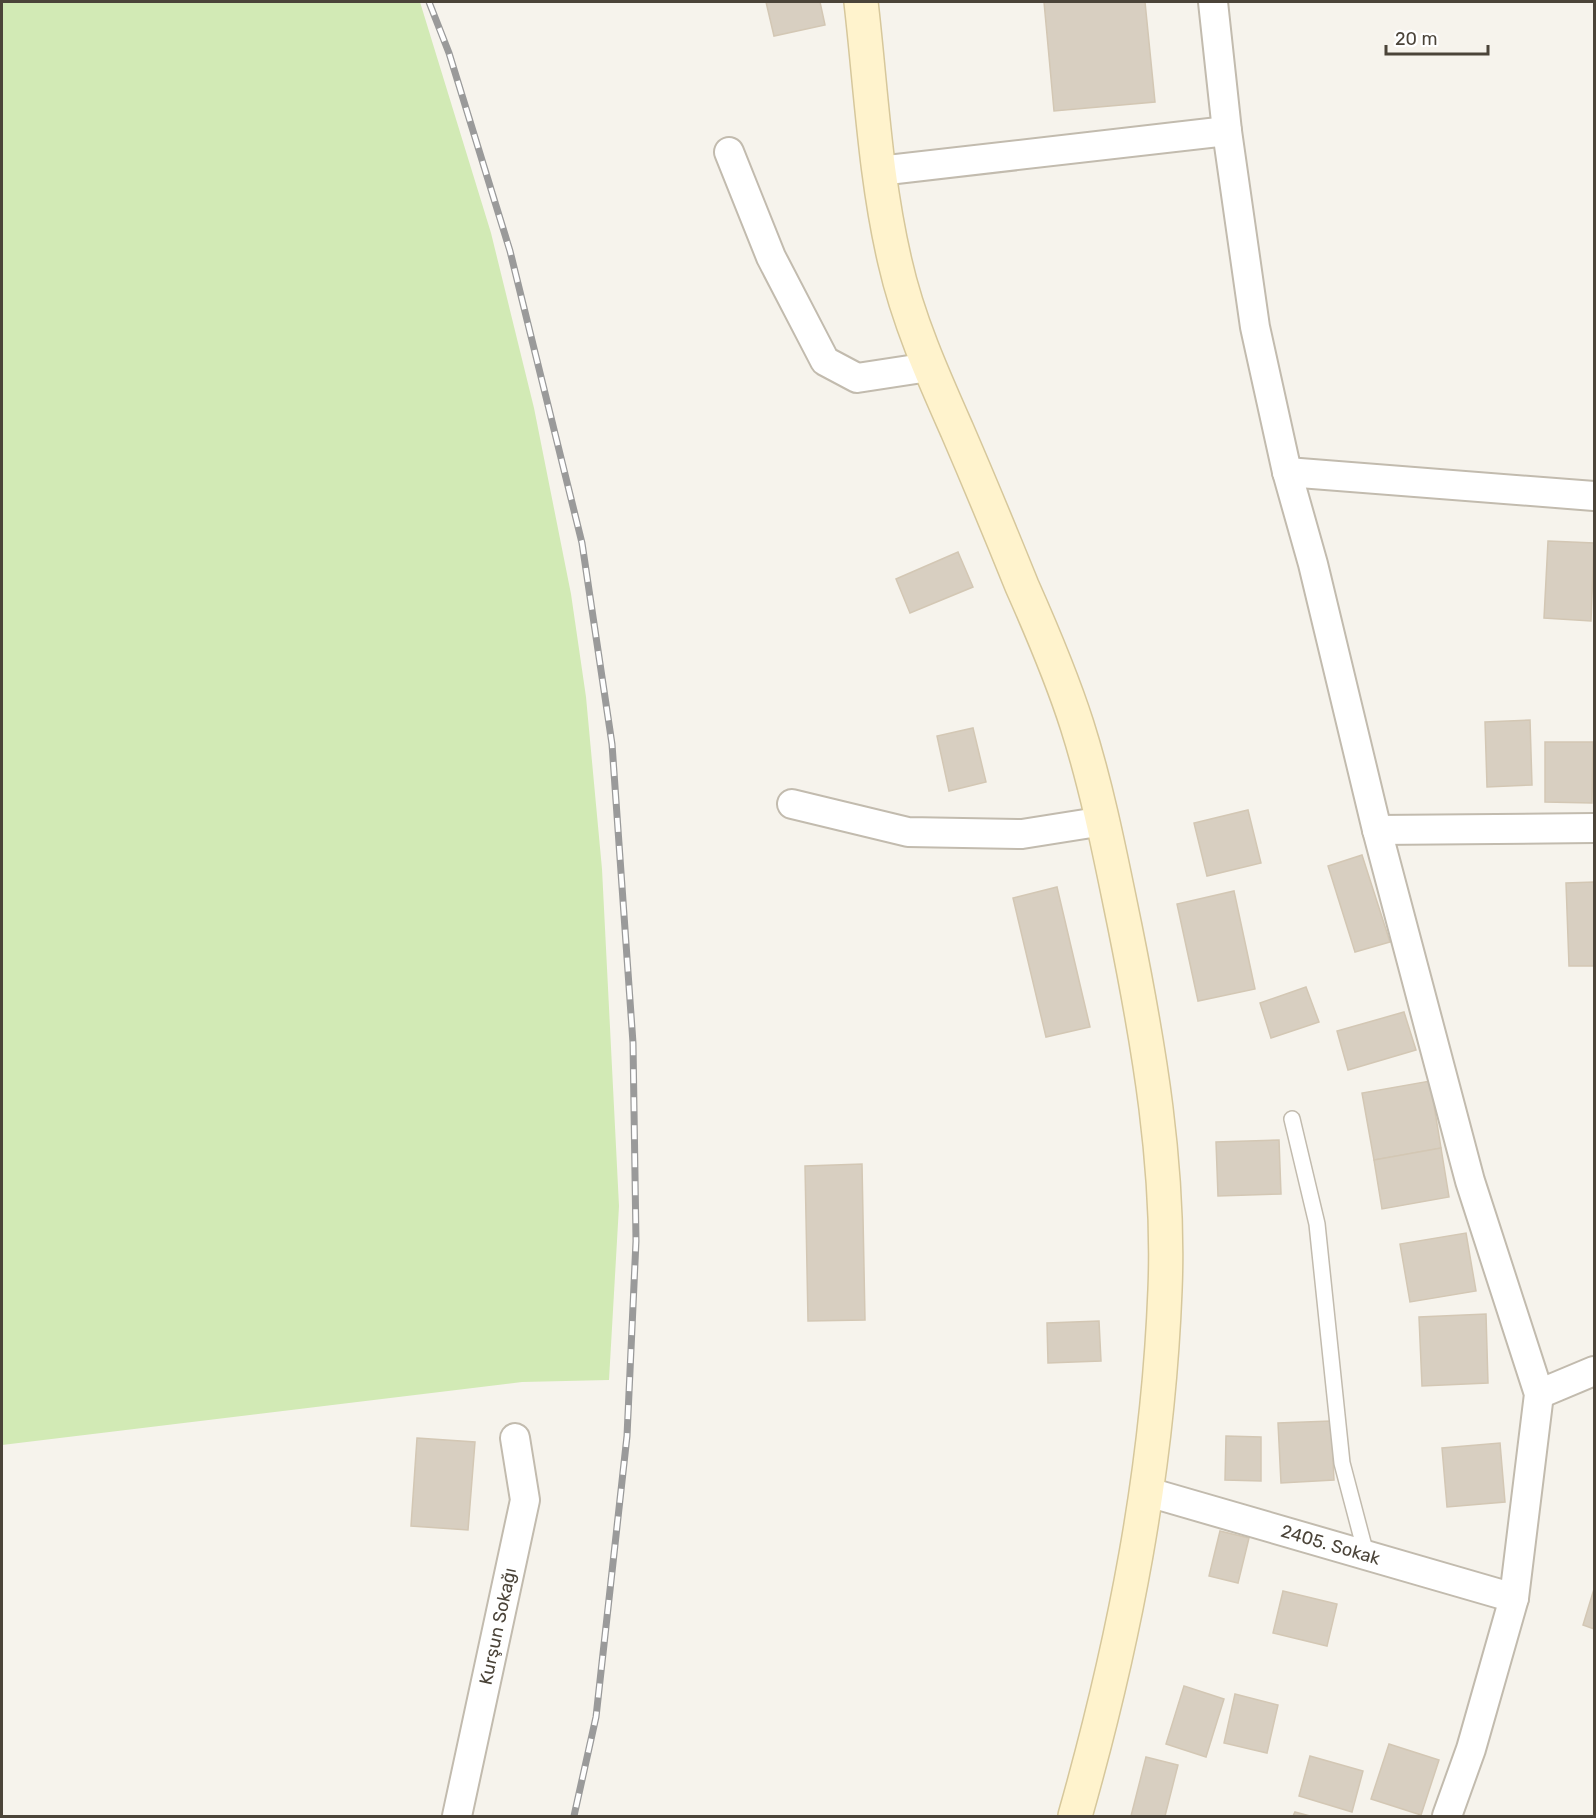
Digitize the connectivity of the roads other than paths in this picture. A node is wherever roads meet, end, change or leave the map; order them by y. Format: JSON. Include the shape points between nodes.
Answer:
{"nodes":[{"id":1,"x":861,"y":2,"type":"edge"},
{"id":2,"x":1213,"y":2,"type":"edge"},
{"id":3,"x":1227,"y":131,"type":"junction"},
{"id":4,"x":729,"y":152,"type":"dead end"},
{"id":5,"x":879,"y":171,"type":"junction"},
{"id":6,"x":929,"y":367,"type":"junction"},
{"id":7,"x":1287,"y":472,"type":"junction"},
{"id":8,"x":1594,"y":496,"type":"edge"},
{"id":9,"x":792,"y":804,"type":"dead end"},
{"id":10,"x":1104,"y":820,"type":"junction"},
{"id":11,"x":1594,"y":828,"type":"edge"},
{"id":12,"x":1377,"y":830,"type":"junction"},
{"id":13,"x":1292,"y":1119,"type":"dead end"},
{"id":14,"x":1594,"y":1371,"type":"edge"},
{"id":15,"x":1539,"y":1394,"type":"junction"},
{"id":16,"x":515,"y":1438,"type":"dead end"},
{"id":17,"x":1148,"y":1492,"type":"junction"},
{"id":18,"x":1366,"y":1554,"type":"junction"},
{"id":19,"x":1514,"y":1598,"type":"junction"},
{"id":20,"x":457,"y":1816,"type":"edge"},
{"id":21,"x":1075,"y":1816,"type":"edge"},
{"id":22,"x":1447,"y":1816,"type":"edge"}],
"edges":[{"from":1,"to":5,"type":"street"},
{"from":2,"to":3,"type":"street"},
{"from":3,"to":5,"type":"street"},
{"from":3,"to":7,"type":"street","via":[[1256,327]]},
{"from":4,"to":6,"type":"street","via":[[771,257],[825,361],[857,378]]},
{"from":5,"to":6,"type":"street","via":[[895,265]]},
{"from":6,"to":10,"type":"street","via":[[1044,637],[1077,723]]},
{"from":7,"to":8,"type":"street"},
{"from":7,"to":12,"type":"street"},
{"from":9,"to":10,"type":"street","via":[[908,832],[1022,834]]},
{"from":10,"to":17,"type":"street","via":[[1145,1023],[1162,1162],[1166,1286]]},
{"from":11,"to":12,"type":"street"},
{"from":12,"to":15,"type":"street","via":[[1470,1181]]},
{"from":13,"to":18,"type":"lane","via":[[1317,1224],[1342,1463]]},
{"from":14,"to":15,"type":"street"},
{"from":15,"to":19,"type":"street"},
{"from":16,"to":20,"type":"street","name":"Kurşun Sokağı","via":[[525,1500]]},
{"from":17,"to":18,"type":"street","name":"2405. Sokak"},
{"from":17,"to":21,"type":"street","via":[[1127,1616]]},
{"from":18,"to":19,"type":"street","name":"2405. Sokak"},
{"from":19,"to":22,"type":"street","via":[[1471,1749]]}]}
